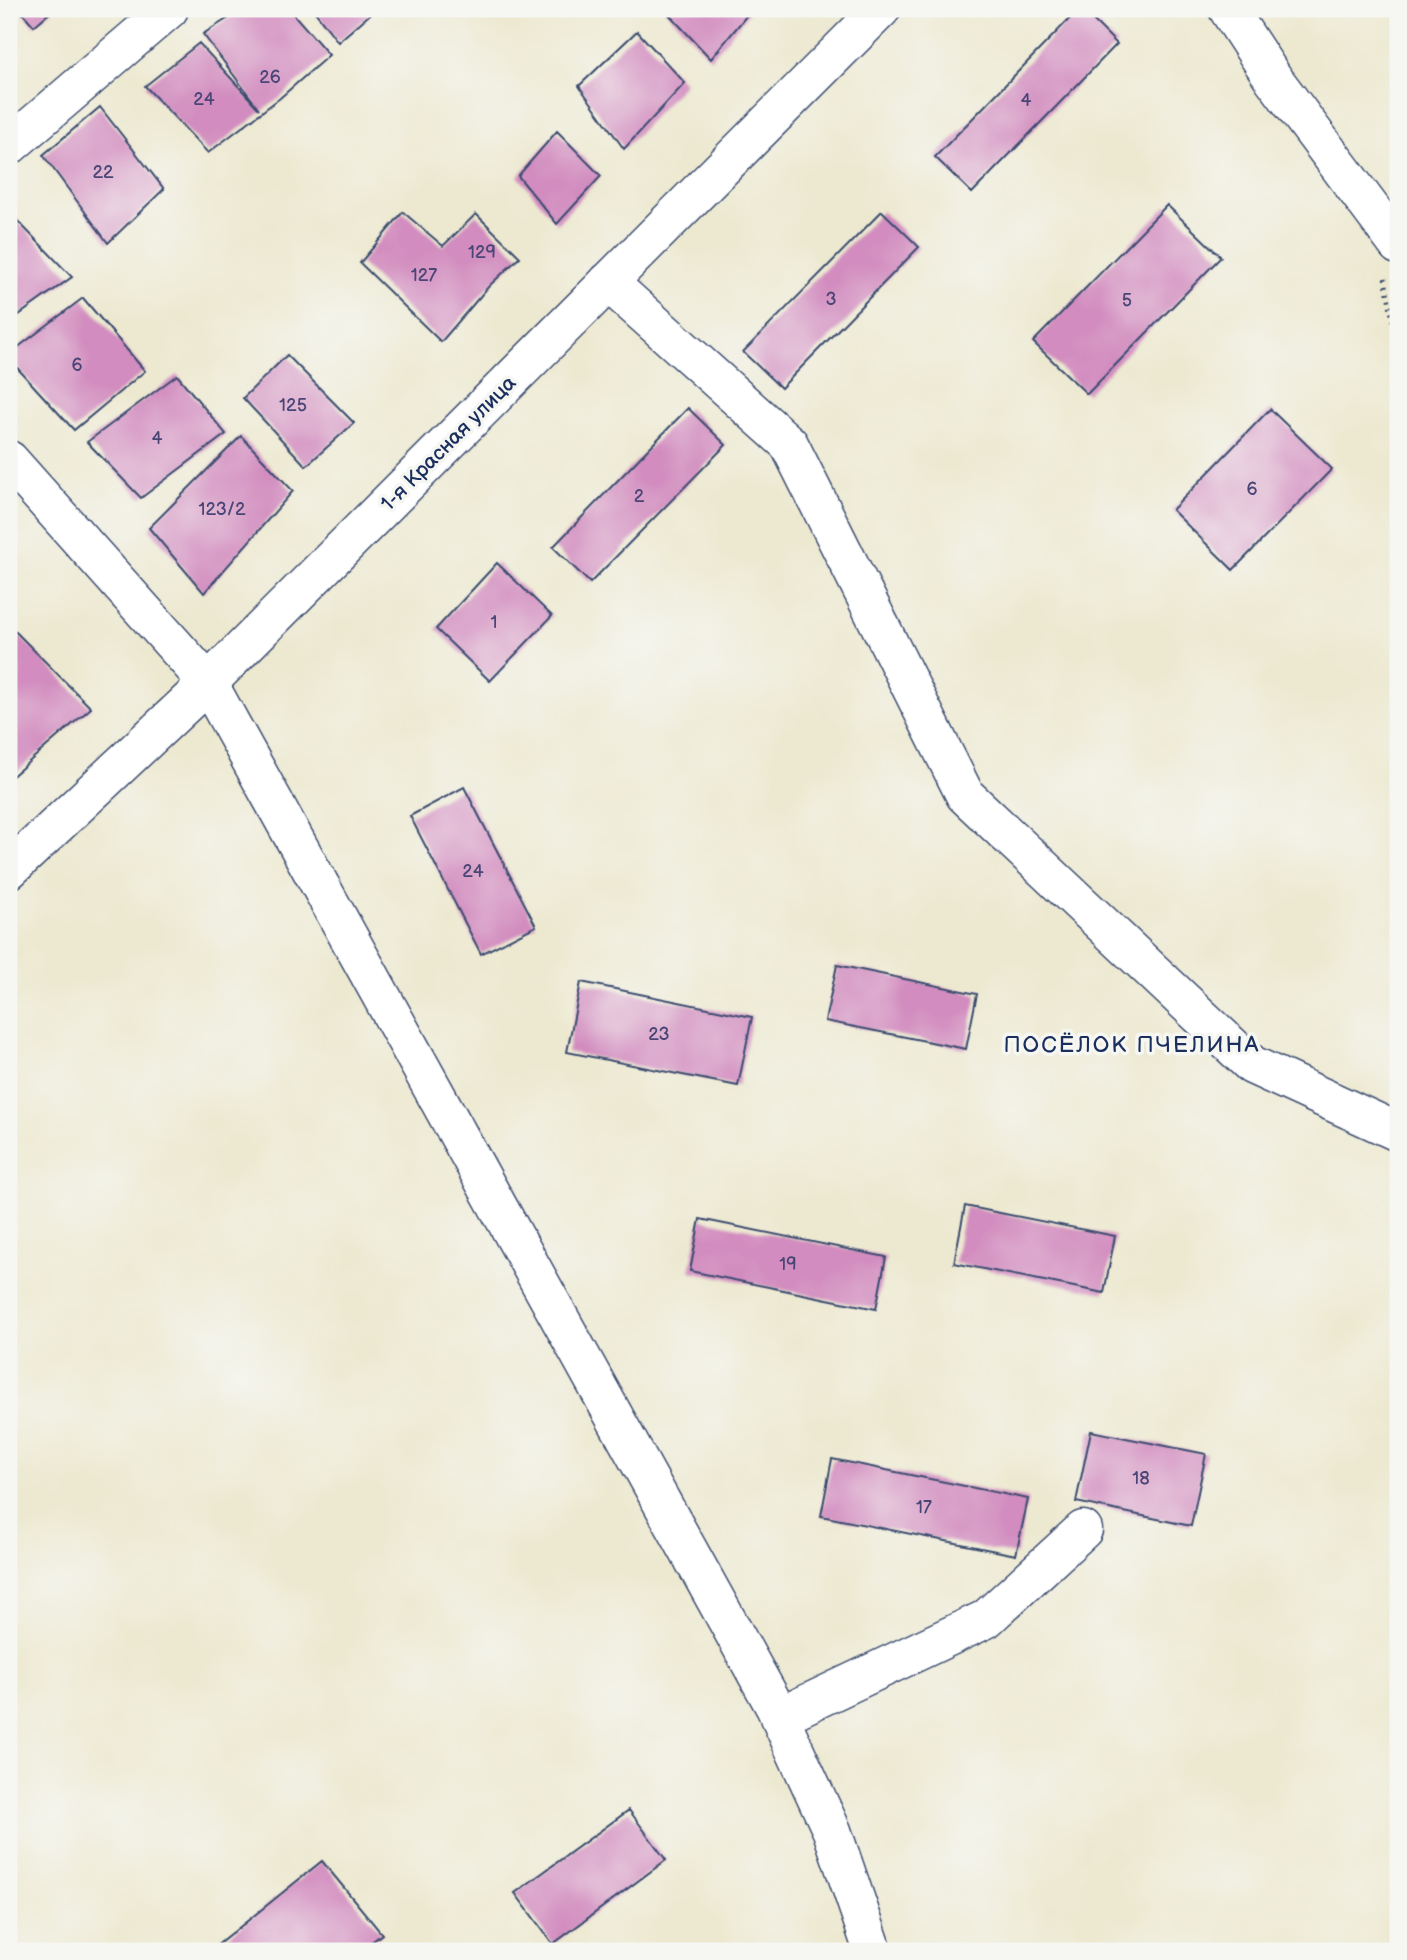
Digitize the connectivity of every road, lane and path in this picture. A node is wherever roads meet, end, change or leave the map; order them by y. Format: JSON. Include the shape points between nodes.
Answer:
{"nodes":[{"id":1,"x":169,"y":9,"type":"edge"},
{"id":2,"x":881,"y":9,"type":"edge"},
{"id":3,"x":1228,"y":9,"type":"edge"},
{"id":4,"x":9,"y":146,"type":"edge"},
{"id":5,"x":1398,"y":245,"type":"edge"},
{"id":6,"x":608,"y":282,"type":"junction"},
{"id":7,"x":9,"y":460,"type":"edge"},
{"id":8,"x":208,"y":683,"type":"junction"},
{"id":9,"x":9,"y":870,"type":"edge"},
{"id":10,"x":1398,"y":1132,"type":"edge"},
{"id":11,"x":1083,"y":1530,"type":"dead end"},
{"id":12,"x":779,"y":1717,"type":"junction"},
{"id":13,"x":873,"y":1951,"type":"edge"}],
"edges":[{"from":1,"to":4,"type":"street"},
{"from":2,"to":6,"type":"street","name":"1-я Красная улица"},
{"from":3,"to":5,"type":"street","via":[[1273,78]]},
{"from":6,"to":8,"type":"street","name":"1-я Красная улица"},
{"from":6,"to":10,"type":"street","via":[[789,444],[965,795],[1252,1065]]},
{"from":7,"to":8,"type":"street"},
{"from":8,"to":9,"type":"street","name":"1-я Красная улица"},
{"from":8,"to":12,"type":"street"},
{"from":11,"to":12,"type":"street","via":[[986,1619]]},
{"from":12,"to":13,"type":"street","via":[[832,1832]]}]}
